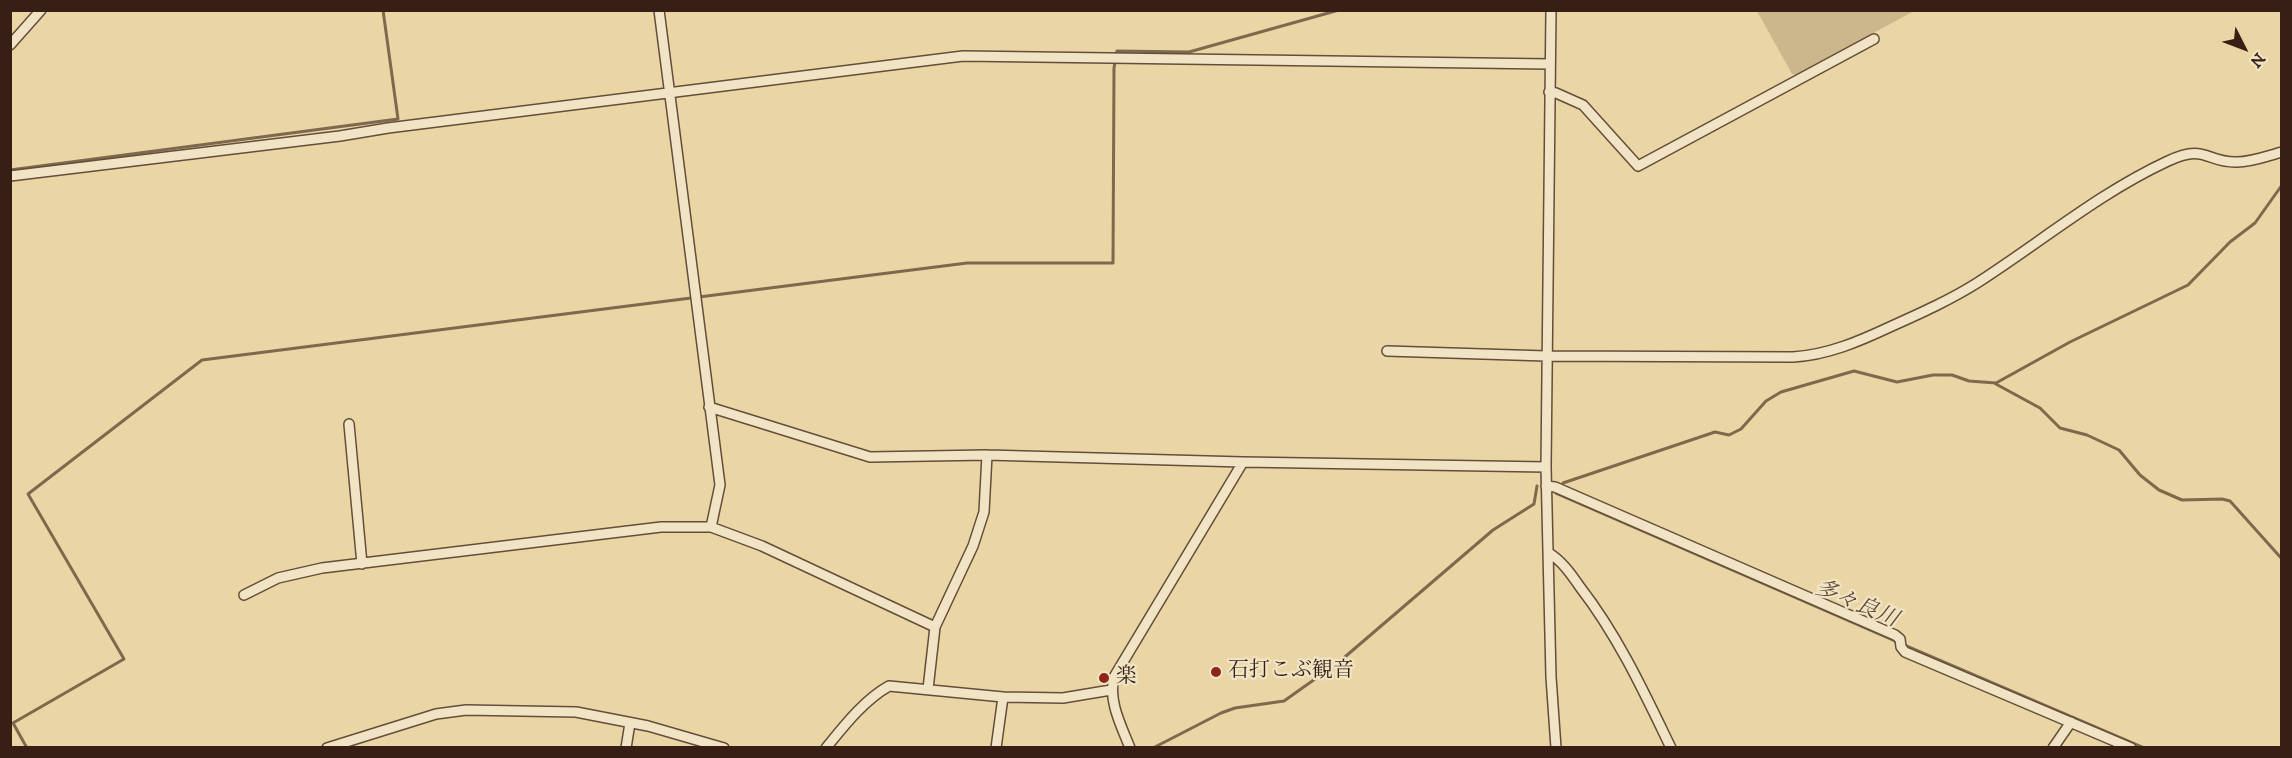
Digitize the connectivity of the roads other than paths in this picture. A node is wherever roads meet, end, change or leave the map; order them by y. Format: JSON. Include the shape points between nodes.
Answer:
{"nodes":[{"id":1,"x":41,"y":10,"type":"edge"},
{"id":2,"x":659,"y":10,"type":"edge"},
{"id":3,"x":1551,"y":10,"type":"edge"},
{"id":4,"x":1874,"y":39,"type":"dead end"},
{"id":5,"x":10,"y":45,"type":"edge"},
{"id":6,"x":1549,"y":64,"type":"junction"},
{"id":7,"x":669,"y":93,"type":"junction"},
{"id":8,"x":1549,"y":93,"type":"junction"},
{"id":9,"x":2282,"y":152,"type":"edge"},
{"id":10,"x":10,"y":176,"type":"edge"},
{"id":11,"x":1387,"y":351,"type":"dead end"},
{"id":12,"x":1546,"y":356,"type":"junction"},
{"id":13,"x":709,"y":407,"type":"junction"},
{"id":14,"x":348,"y":424,"type":"dead end"},
{"id":15,"x":987,"y":455,"type":"junction"},
{"id":16,"x":1243,"y":462,"type":"junction"},
{"id":17,"x":1546,"y":467,"type":"junction"},
{"id":18,"x":1546,"y":486,"type":"junction"},
{"id":19,"x":711,"y":527,"type":"junction"},
{"id":20,"x":1549,"y":553,"type":"junction"},
{"id":21,"x":362,"y":564,"type":"junction"},
{"id":22,"x":244,"y":595,"type":"dead end"},
{"id":23,"x":935,"y":627,"type":"junction"},
{"id":24,"x":928,"y":689,"type":"junction"},
{"id":25,"x":1110,"y":690,"type":"junction"},
{"id":26,"x":1003,"y":697,"type":"junction"},
{"id":27,"x":630,"y":723,"type":"junction"},
{"id":28,"x":2071,"y":723,"type":"junction"},
{"id":29,"x":327,"y":747,"type":"edge"},
{"id":30,"x":626,"y":747,"type":"edge"},
{"id":31,"x":724,"y":747,"type":"edge"},
{"id":32,"x":826,"y":747,"type":"edge"},
{"id":33,"x":996,"y":747,"type":"edge"},
{"id":34,"x":1130,"y":747,"type":"edge"},
{"id":35,"x":1556,"y":747,"type":"edge"},
{"id":36,"x":1671,"y":747,"type":"edge"},
{"id":37,"x":2054,"y":747,"type":"edge"},
{"id":38,"x":2131,"y":747,"type":"edge"}],
"edges":[{"from":1,"to":5,"type":"street"},
{"from":2,"to":7,"type":"street"},
{"from":3,"to":6,"type":"street"},
{"from":4,"to":8,"type":"street","via":[[1638,166],[1582,105]]},
{"from":6,"to":7,"type":"street","via":[[963,56]]},
{"from":6,"to":8,"type":"street"},
{"from":7,"to":10,"type":"street"},
{"from":7,"to":13,"type":"street"},
{"from":8,"to":12,"type":"street"},
{"from":9,"to":12,"type":"street","via":[[2236,162],[2197,152],[2184,154],[2111,191],[1964,291],[1875,334],[1821,354]]},
{"from":11,"to":12,"type":"street"},
{"from":12,"to":17,"type":"street"},
{"from":13,"to":15,"type":"street","via":[[870,457]]},
{"from":13,"to":19,"type":"street","via":[[720,485]]},
{"from":14,"to":21,"type":"street"},
{"from":15,"to":16,"type":"street"},
{"from":15,"to":23,"type":"street","via":[[984,512],[973,546]]},
{"from":16,"to":17,"type":"street"},
{"from":16,"to":25,"type":"street","via":[[1114,676]]},
{"from":17,"to":18,"type":"street"},
{"from":18,"to":20,"type":"street"},
{"from":18,"to":28,"type":"street","via":[[1895,635],[1905,652]]},
{"from":19,"to":21,"type":"street","via":[[661,526]]},
{"from":19,"to":23,"type":"street","via":[[772,550]]},
{"from":20,"to":35,"type":"street"},
{"from":20,"to":36,"type":"street","via":[[1562,563],[1593,603],[1621,647]]},
{"from":21,"to":22,"type":"street","via":[[278,578]]},
{"from":23,"to":24,"type":"street"},
{"from":24,"to":26,"type":"street"},
{"from":24,"to":32,"type":"street","via":[[890,686],[881,691]]},
{"from":25,"to":26,"type":"street","via":[[1063,698]]},
{"from":25,"to":34,"type":"street"},
{"from":26,"to":33,"type":"street"},
{"from":27,"to":29,"type":"street","via":[[576,712],[466,710],[436,714]]},
{"from":27,"to":30,"type":"street"},
{"from":27,"to":31,"type":"street"},
{"from":28,"to":37,"type":"street"},
{"from":28,"to":38,"type":"street"}]}
